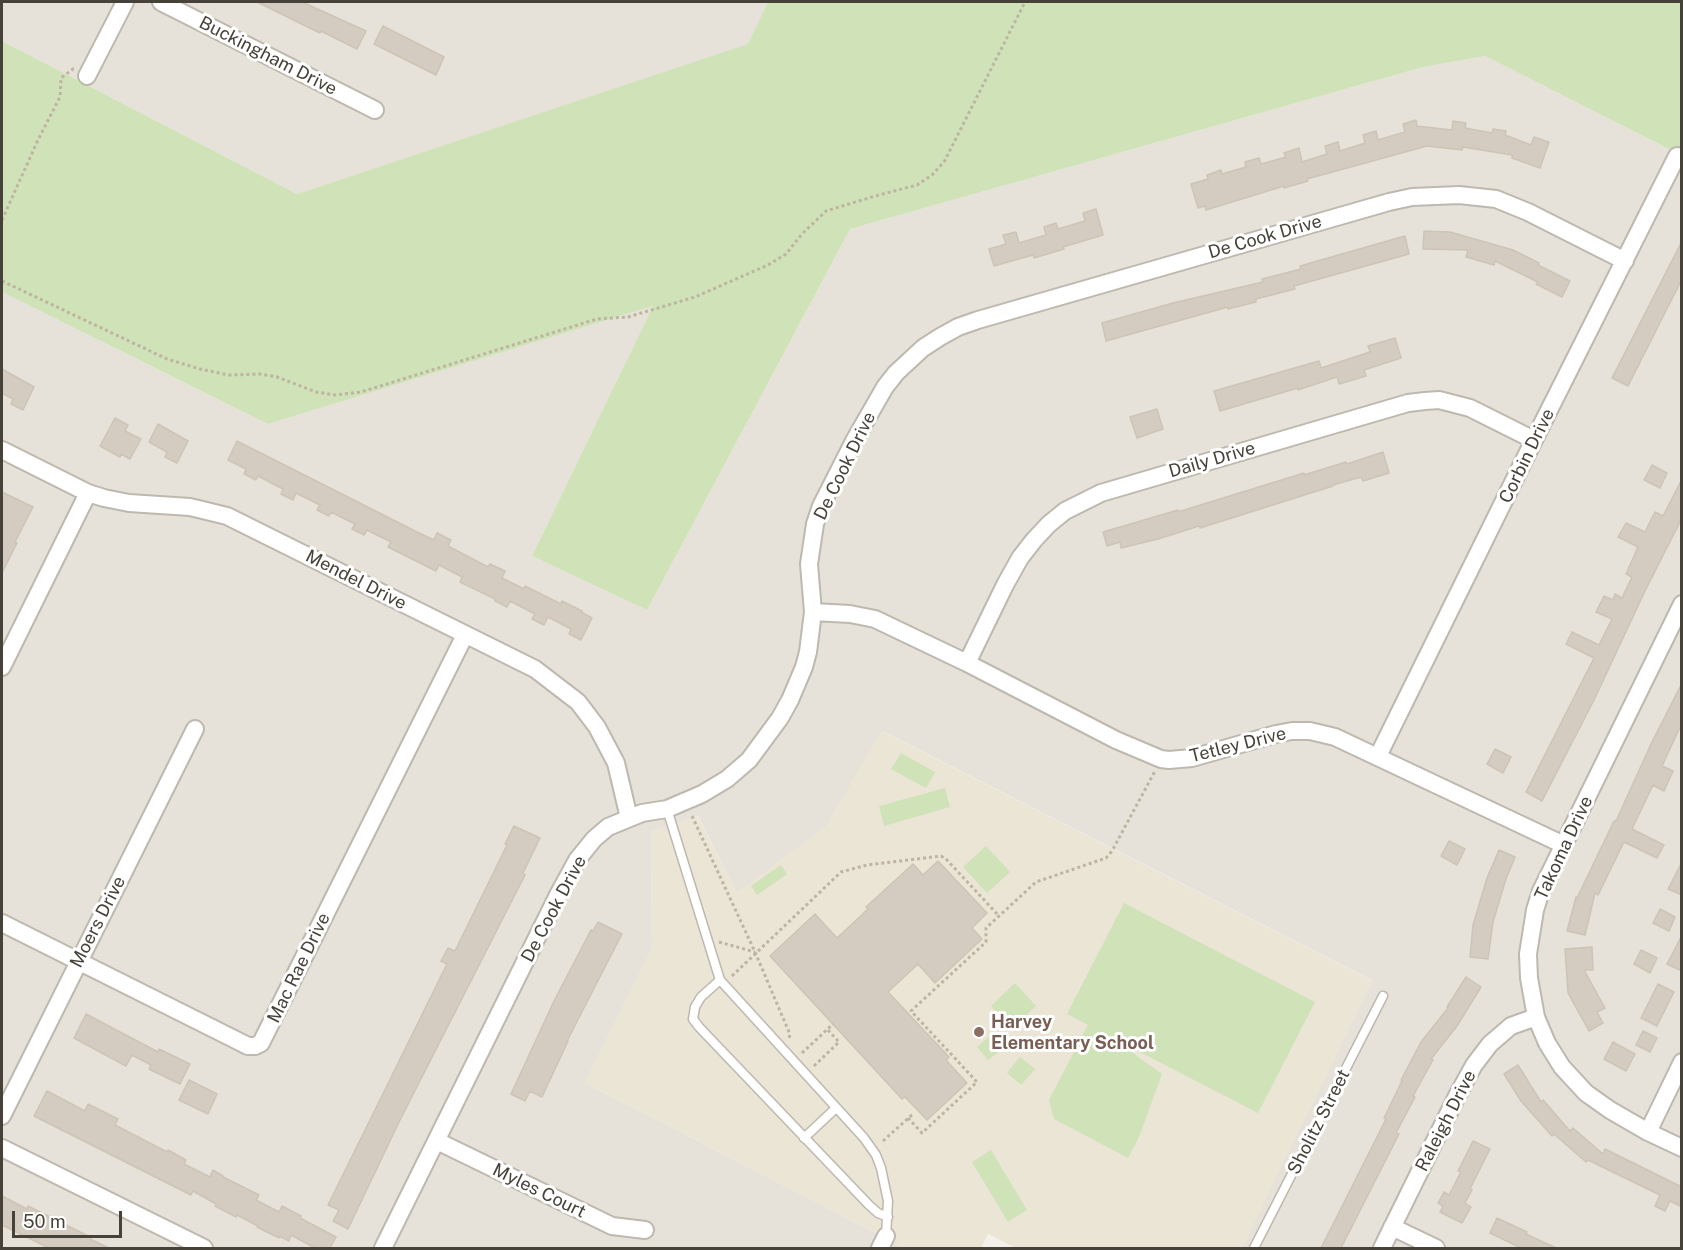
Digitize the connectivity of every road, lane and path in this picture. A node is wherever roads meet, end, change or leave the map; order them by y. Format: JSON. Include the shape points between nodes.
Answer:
{"nodes":[{"id":1,"x":125,"y":2,"type":"edge"},
{"id":2,"x":161,"y":2,"type":"edge"},
{"id":3,"x":1025,"y":2,"type":"edge"},
{"id":4,"x":87,"y":76,"type":"joint"},
{"id":5,"x":375,"y":110,"type":"dead end"},
{"id":6,"x":1677,"y":156,"type":"dead end"},
{"id":7,"x":2,"y":220,"type":"edge"},
{"id":8,"x":1625,"y":261,"type":"junction"},
{"id":9,"x":2,"y":281,"type":"edge"},
{"id":10,"x":1534,"y":440,"type":"junction"},
{"id":11,"x":2,"y":450,"type":"edge"},
{"id":12,"x":88,"y":493,"type":"junction"},
{"id":13,"x":1682,"y":604,"type":"edge"},
{"id":14,"x":813,"y":612,"type":"junction"},
{"id":15,"x":465,"y":635,"type":"junction"},
{"id":16,"x":967,"y":663,"type":"junction"},
{"id":17,"x":2,"y":667,"type":"edge"},
{"id":18,"x":195,"y":729,"type":"dead end"},
{"id":19,"x":1378,"y":756,"type":"junction"},
{"id":20,"x":1161,"y":759,"type":"junction"},
{"id":21,"x":667,"y":809,"type":"junction"},
{"id":22,"x":692,"y":816,"type":"dead end"},
{"id":23,"x":628,"y":818,"type":"junction"},
{"id":24,"x":1564,"y":845,"type":"junction"},
{"id":25,"x":999,"y":916,"type":"junction"},
{"id":26,"x":2,"y":923,"type":"edge"},
{"id":27,"x":720,"y":942,"type":"dead end"},
{"id":28,"x":755,"y":952,"type":"junction"},
{"id":29,"x":79,"y":962,"type":"junction"},
{"id":30,"x":732,"y":976,"type":"dead end"},
{"id":31,"x":720,"y":980,"type":"junction"},
{"id":32,"x":1383,"y":996,"type":"dead end"},
{"id":33,"x":1536,"y":1017,"type":"junction"},
{"id":34,"x":833,"y":1024,"type":"dead end"},
{"id":35,"x":827,"y":1029,"type":"junction"},
{"id":36,"x":789,"y":1038,"type":"dead end"},
{"id":37,"x":802,"y":1053,"type":"dead end"},
{"id":38,"x":1682,"y":1062,"type":"edge"},
{"id":39,"x":814,"y":1066,"type":"dead end"},
{"id":40,"x":836,"y":1108,"type":"junction"},
{"id":41,"x":913,"y":1114,"type":"dead end"},
{"id":42,"x":2,"y":1116,"type":"edge"},
{"id":43,"x":908,"y":1118,"type":"junction"},
{"id":44,"x":1647,"y":1132,"type":"junction"},
{"id":45,"x":804,"y":1138,"type":"junction"},
{"id":46,"x":437,"y":1141,"type":"junction"},
{"id":47,"x":883,"y":1141,"type":"dead end"},
{"id":48,"x":2,"y":1148,"type":"edge"},
{"id":49,"x":1682,"y":1148,"type":"edge"},
{"id":50,"x":888,"y":1216,"type":"junction"},
{"id":51,"x":1392,"y":1227,"type":"junction"},
{"id":52,"x":645,"y":1230,"type":"dead end"},
{"id":53,"x":883,"y":1242,"type":"edge"},
{"id":54,"x":204,"y":1248,"type":"edge"},
{"id":55,"x":383,"y":1248,"type":"edge"},
{"id":56,"x":1254,"y":1248,"type":"edge"},
{"id":57,"x":1382,"y":1248,"type":"edge"},
{"id":58,"x":1436,"y":1248,"type":"edge"}],
"edges":[{"from":1,"to":4,"type":"street"},
{"from":2,"to":5,"type":"street","name":"Buckingham Drive"},
{"from":3,"to":9,"type":"path","via":[[944,162],[916,185],[826,212],[786,255],[695,297],[628,317],[597,320],[361,392],[316,392],[277,377],[229,375],[167,359]]},
{"from":4,"to":7,"type":"path","via":[[73,69],[61,78],[60,97]]},
{"from":6,"to":8,"type":"street","name":"Corbin Drive"},
{"from":8,"to":10,"type":"street","name":"Corbin Drive"},
{"from":8,"to":14,"type":"street","name":"De Cook Drive","via":[[1496,199],[1459,195],[1412,197],[958,327],[923,348],[896,373],[830,488],[812,542],[809,564]]},
{"from":10,"to":16,"type":"street","name":"Daily Drive","via":[[1470,408],[1425,400],[1101,492],[1065,511],[1034,540],[1005,585]]},
{"from":10,"to":19,"type":"street","name":"Corbin Drive"},
{"from":11,"to":12,"type":"street","name":"Mendel Drive"},
{"from":12,"to":15,"type":"street","name":"Mendel Drive","via":[[117,502],[190,507],[227,516]]},
{"from":12,"to":17,"type":"street"},
{"from":13,"to":24,"type":"street","name":"Takoma Drive"},
{"from":14,"to":16,"type":"street","name":"Tetley Drive","via":[[875,619]]},
{"from":14,"to":21,"type":"street","name":"De Cook Drive","via":[[804,667],[767,737],[727,779]]},
{"from":15,"to":23,"type":"street","name":"Mendel Drive","via":[[535,669],[578,702],[616,763]]},
{"from":15,"to":29,"type":"street","name":"Mac Rae Drive","via":[[261,1043],[242,1043]]},
{"from":16,"to":20,"type":"street","name":"Tetley Drive"},
{"from":18,"to":29,"type":"street","name":"Moers Drive"},
{"from":19,"to":20,"type":"street","name":"Tetley Drive","via":[[1335,737],[1292,731],[1191,758]]},
{"from":19,"to":24,"type":"street","name":"Tetley Drive"},
{"from":20,"to":25,"type":"path","via":[[1106,858],[1036,882]]},
{"from":21,"to":23,"type":"street","name":"De Cook Drive"},
{"from":21,"to":31,"type":"lane"},
{"from":22,"to":28,"type":"path"},
{"from":23,"to":46,"type":"street","name":"De Cook Drive","via":[[608,827],[577,860]]},
{"from":24,"to":33,"type":"street","name":"Takoma Drive","via":[[1541,891],[1530,935],[1529,978]]},
{"from":25,"to":28,"type":"path","via":[[941,856],[867,865],[842,872]]},
{"from":25,"to":43,"type":"path","via":[[986,928],[986,942],[911,1011],[977,1082],[922,1132]]},
{"from":26,"to":29,"type":"street","name":"Mac Rae Drive"},
{"from":27,"to":28,"type":"path"},
{"from":28,"to":30,"type":"path"},
{"from":28,"to":36,"type":"path"},
{"from":29,"to":42,"type":"street","name":"Moers Drive"},
{"from":31,"to":40,"type":"lane"},
{"from":31,"to":45,"type":"lane","via":[[701,997],[693,1019]]},
{"from":32,"to":56,"type":"lane","name":"Sholitz Street"},
{"from":33,"to":44,"type":"street","name":"Takoma Drive","via":[[1554,1055],[1571,1078],[1586,1093]]},
{"from":33,"to":51,"type":"street","name":"Raleigh Drive","via":[[1511,1026],[1474,1065]]},
{"from":34,"to":35,"type":"path"},
{"from":35,"to":37,"type":"path"},
{"from":35,"to":39,"type":"path","via":[[839,1042]]},
{"from":38,"to":44,"type":"street"},
{"from":40,"to":45,"type":"lane"},
{"from":40,"to":50,"type":"lane","via":[[876,1155]]},
{"from":41,"to":43,"type":"path"},
{"from":43,"to":47,"type":"path"},
{"from":44,"to":49,"type":"street","name":"Takoma Drive"},
{"from":45,"to":50,"type":"lane","via":[[868,1205]]},
{"from":46,"to":52,"type":"street","name":"Myles Court","via":[[612,1226]]},
{"from":46,"to":55,"type":"street","name":"De Cook Drive"},
{"from":48,"to":54,"type":"street"},
{"from":50,"to":53,"type":"lane"},
{"from":51,"to":57,"type":"street","name":"Raleigh Drive"},
{"from":51,"to":58,"type":"street"}]}
